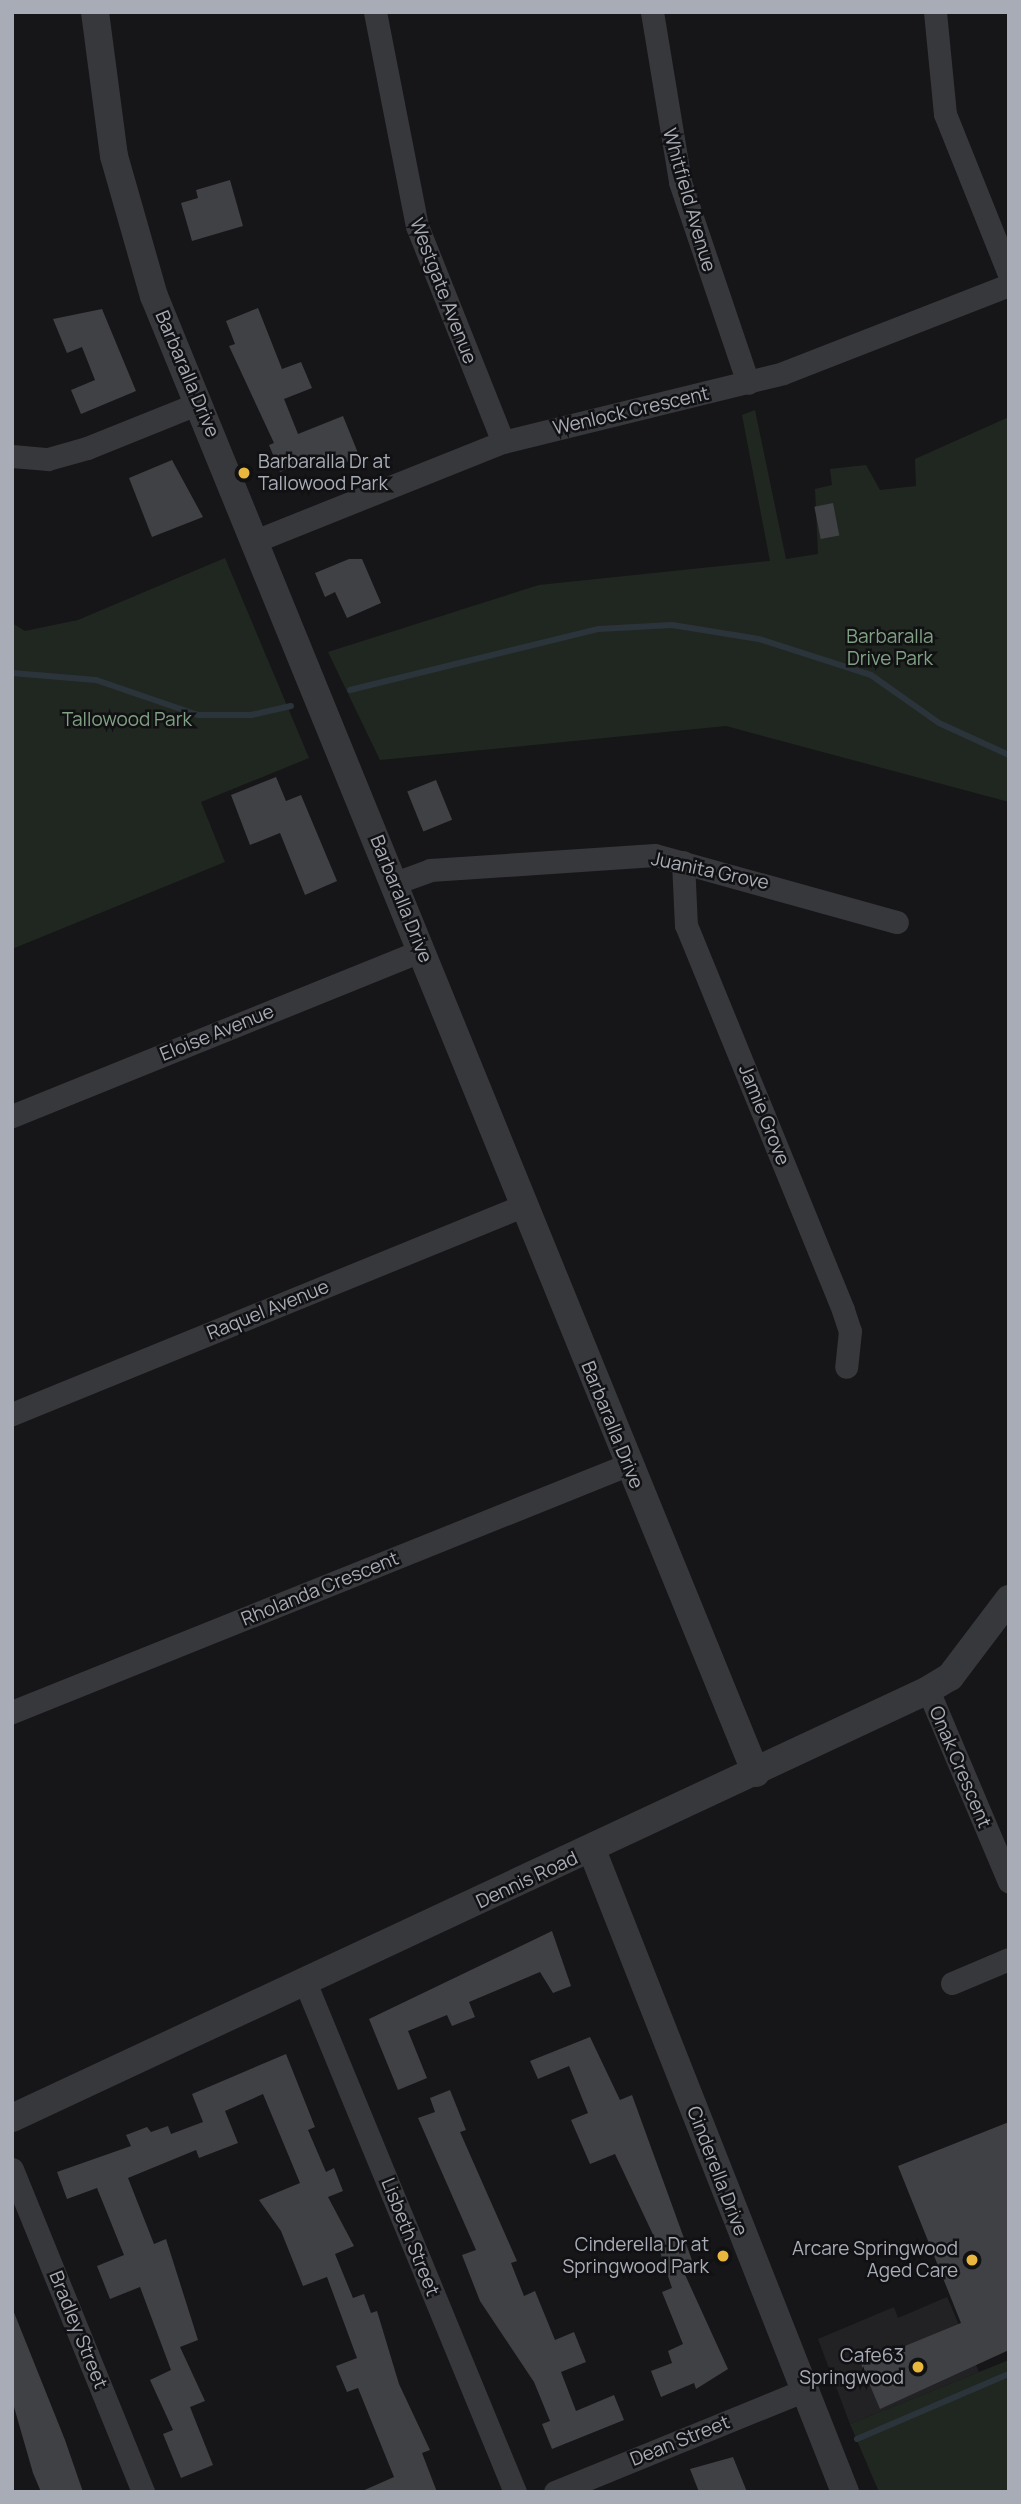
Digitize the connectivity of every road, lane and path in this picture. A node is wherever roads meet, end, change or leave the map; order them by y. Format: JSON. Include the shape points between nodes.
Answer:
{"nodes":[{"id":1,"x":95,"y":12,"type":"edge"},
{"id":2,"x":375,"y":12,"type":"edge"},
{"id":3,"x":652,"y":12,"type":"edge"},
{"id":4,"x":935,"y":12,"type":"edge"},
{"id":5,"x":1009,"y":274,"type":"edge"},
{"id":6,"x":1009,"y":285,"type":"edge"},
{"id":7,"x":748,"y":383,"type":"junction"},
{"id":8,"x":200,"y":403,"type":"junction"},
{"id":9,"x":503,"y":442,"type":"junction"},
{"id":10,"x":12,"y":456,"type":"edge"},
{"id":11,"x":255,"y":541,"type":"junction"},
{"id":12,"x":682,"y":862,"type":"junction"},
{"id":13,"x":395,"y":883,"type":"junction"},
{"id":14,"x":897,"y":922,"type":"dead end"},
{"id":15,"x":422,"y":950,"type":"junction"},
{"id":16,"x":12,"y":1116,"type":"edge"},
{"id":17,"x":525,"y":1205,"type":"junction"},
{"id":18,"x":846,"y":1367,"type":"dead end"},
{"id":19,"x":12,"y":1415,"type":"edge"},
{"id":20,"x":628,"y":1465,"type":"junction"},
{"id":21,"x":1009,"y":1599,"type":"edge"},
{"id":22,"x":929,"y":1690,"type":"junction"},
{"id":23,"x":12,"y":1712,"type":"edge"},
{"id":24,"x":756,"y":1773,"type":"junction"},
{"id":25,"x":592,"y":1850,"type":"junction"},
{"id":26,"x":1009,"y":1882,"type":"edge"},
{"id":27,"x":1009,"y":1959,"type":"edge"},
{"id":28,"x":305,"y":1982,"type":"junction"},
{"id":29,"x":952,"y":1983,"type":"dead end"},
{"id":30,"x":12,"y":2118,"type":"edge"},
{"id":31,"x":12,"y":2169,"type":"edge"},
{"id":32,"x":805,"y":2390,"type":"junction"},
{"id":33,"x":143,"y":2492,"type":"edge"},
{"id":34,"x":515,"y":2492,"type":"edge"},
{"id":35,"x":555,"y":2492,"type":"edge"},
{"id":36,"x":845,"y":2492,"type":"edge"}],
"edges":[{"from":1,"to":8,"type":"street","name":"Barbaralla Drive","via":[[103,101],[129,223]]},
{"from":2,"to":9,"type":"street","name":"Westgate Avenue","via":[[417,226]]},
{"from":3,"to":7,"type":"street","name":"Whitfield Avenue","via":[[680,182]]},
{"from":4,"to":5,"type":"street","via":[[945,114]]},
{"from":6,"to":7,"type":"street","name":"Wenlock Crescent"},
{"from":7,"to":9,"type":"street","name":"Wenlock Crescent"},
{"from":8,"to":10,"type":"street","via":[[48,459]]},
{"from":8,"to":11,"type":"street","name":"Barbaralla Drive"},
{"from":9,"to":11,"type":"street","name":"Wenlock Crescent"},
{"from":11,"to":13,"type":"street","name":"Barbaralla Drive"},
{"from":12,"to":13,"type":"street","name":"Juanita Grove","via":[[655,855],[430,870]]},
{"from":12,"to":14,"type":"street","name":"Juanita Grove"},
{"from":12,"to":18,"type":"street","name":"Jamie Grove","via":[[686,925],[843,1310],[850,1331]]},
{"from":13,"to":15,"type":"street","name":"Barbaralla Drive"},
{"from":15,"to":16,"type":"street","name":"Eloise Avenue"},
{"from":15,"to":17,"type":"street","name":"Barbaralla Drive"},
{"from":17,"to":19,"type":"street","name":"Raquel Avenue"},
{"from":17,"to":20,"type":"street","name":"Barbaralla Drive"},
{"from":20,"to":23,"type":"street","name":"Rholanda Crescent"},
{"from":20,"to":24,"type":"street","name":"Barbaralla Drive"},
{"from":21,"to":22,"type":"street","name":"Dennis Road","via":[[950,1677]]},
{"from":22,"to":24,"type":"street","name":"Dennis Road"},
{"from":22,"to":26,"type":"street","name":"Onak Crescent"},
{"from":24,"to":25,"type":"street","name":"Dennis Road"},
{"from":25,"to":28,"type":"street","name":"Dennis Road"},
{"from":25,"to":32,"type":"street","name":"Cinderella Drive"},
{"from":27,"to":29,"type":"street"},
{"from":28,"to":30,"type":"street","name":"Dennis Road"},
{"from":28,"to":34,"type":"street","name":"Lisbeth Street"},
{"from":31,"to":33,"type":"street","name":"Bradley Street"},
{"from":32,"to":35,"type":"street","name":"Dean Street"},
{"from":32,"to":36,"type":"street","name":"Cinderella Drive"}]}
